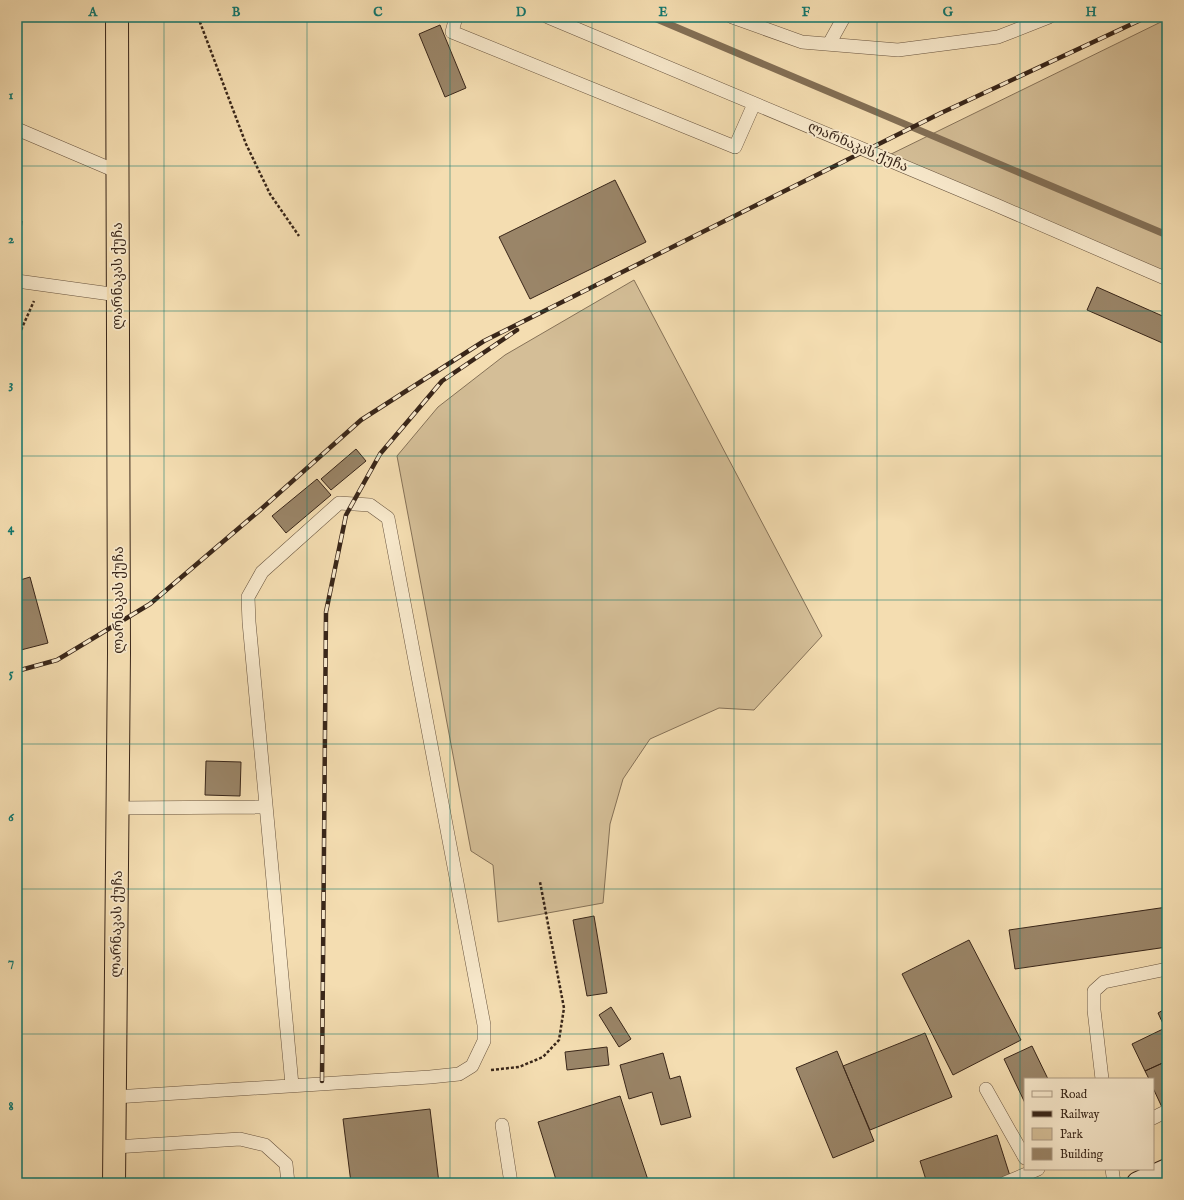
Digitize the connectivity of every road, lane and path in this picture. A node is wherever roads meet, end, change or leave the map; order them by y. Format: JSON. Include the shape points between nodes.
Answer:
{"nodes":[{"id":1,"x":117,"y":17,"type":"edge"},
{"id":2,"x":198,"y":17,"type":"edge"},
{"id":3,"x":456,"y":17,"type":"edge"},
{"id":4,"x":548,"y":17,"type":"edge"},
{"id":5,"x":732,"y":17,"type":"edge"},
{"id":6,"x":844,"y":17,"type":"edge"},
{"id":7,"x":1039,"y":18,"type":"edge"},
{"id":8,"x":829,"y":44,"type":"junction"},
{"id":9,"x":754,"y":104,"type":"junction"},
{"id":10,"x":17,"y":129,"type":"edge"},
{"id":11,"x":118,"y":172,"type":"junction"},
{"id":12,"x":299,"y":236,"type":"dead end"},
{"id":13,"x":1167,"y":279,"type":"edge"},
{"id":14,"x":17,"y":281,"type":"edge"},
{"id":15,"x":42,"y":284,"type":"junction"},
{"id":16,"x":118,"y":295,"type":"junction"},
{"id":17,"x":17,"y":339,"type":"edge"},
{"id":18,"x":118,"y":808,"type":"junction"},
{"id":19,"x":266,"y":808,"type":"junction"},
{"id":20,"x":540,"y":882,"type":"dead end"},
{"id":21,"x":1167,"y":969,"type":"edge"},
{"id":22,"x":459,"y":1074,"type":"junction"},
{"id":23,"x":1102,"y":1078,"type":"edge"},
{"id":24,"x":292,"y":1085,"type":"junction"},
{"id":25,"x":986,"y":1089,"type":"dead end"},
{"id":26,"x":115,"y":1097,"type":"junction"},
{"id":27,"x":1167,"y":1111,"type":"edge"},
{"id":28,"x":1154,"y":1118,"type":"edge"},
{"id":29,"x":502,"y":1125,"type":"dead end"},
{"id":30,"x":115,"y":1146,"type":"junction"},
{"id":31,"x":1024,"y":1156,"type":"edge"},
{"id":32,"x":1112,"y":1170,"type":"edge"},
{"id":33,"x":1167,"y":1170,"type":"edge"},
{"id":34,"x":1035,"y":1173,"type":"edge"},
{"id":35,"x":114,"y":1183,"type":"edge"},
{"id":36,"x":288,"y":1183,"type":"edge"},
{"id":37,"x":511,"y":1183,"type":"edge"},
{"id":38,"x":1005,"y":1183,"type":"edge"},
{"id":39,"x":1114,"y":1183,"type":"edge"},
{"id":40,"x":1138,"y":1183,"type":"edge"}],
"edges":[{"from":1,"to":11,"type":"highway","name":"ლარნაკას ქუჩა"},
{"from":2,"to":12,"type":"path","via":[[246,144],[270,194]]},
{"from":3,"to":9,"type":"lane","via":[[452,32],[735,147]]},
{"from":4,"to":9,"type":"lane","name":"ლარნაკას ქუჩა"},
{"from":5,"to":8,"type":"lane","via":[[802,42]]},
{"from":6,"to":8,"type":"lane"},
{"from":7,"to":8,"type":"lane","via":[[998,37],[898,50]]},
{"from":9,"to":13,"type":"lane","name":"ლარნაკას ქუჩა"},
{"from":10,"to":11,"type":"lane"},
{"from":11,"to":16,"type":"highway","name":"ლარნაკას ქუჩა"},
{"from":14,"to":15,"type":"lane"},
{"from":15,"to":16,"type":"lane"},
{"from":15,"to":17,"type":"path"},
{"from":16,"to":18,"type":"highway","name":"ლარნაკას ქუჩა"},
{"from":18,"to":19,"type":"lane"},
{"from":18,"to":26,"type":"highway","name":"ლარნაკას ქუჩა"},
{"from":19,"to":22,"type":"lane","via":[[248,597],[262,572],[339,504],[370,504],[388,518],[484,1025],[484,1041],[472,1066]]},
{"from":19,"to":24,"type":"lane"},
{"from":20,"to":22,"type":"path","via":[[564,1008],[559,1040],[543,1057],[518,1067]]},
{"from":21,"to":23,"type":"lane","via":[[1104,982],[1094,991]]},
{"from":22,"to":24,"type":"lane"},
{"from":24,"to":26,"type":"lane"},
{"from":25,"to":31,"type":"lane"},
{"from":26,"to":30,"type":"highway","name":"ლარნაკას ქუჩა"},
{"from":27,"to":28,"type":"lane"},
{"from":29,"to":37,"type":"lane"},
{"from":30,"to":35,"type":"highway","name":"ლარნაკას ქუჩა"},
{"from":30,"to":36,"type":"lane","via":[[240,1139],[265,1145],[286,1164]]},
{"from":32,"to":39,"type":"lane"},
{"from":33,"to":40,"type":"main road"},
{"from":34,"to":38,"type":"lane"}]}
